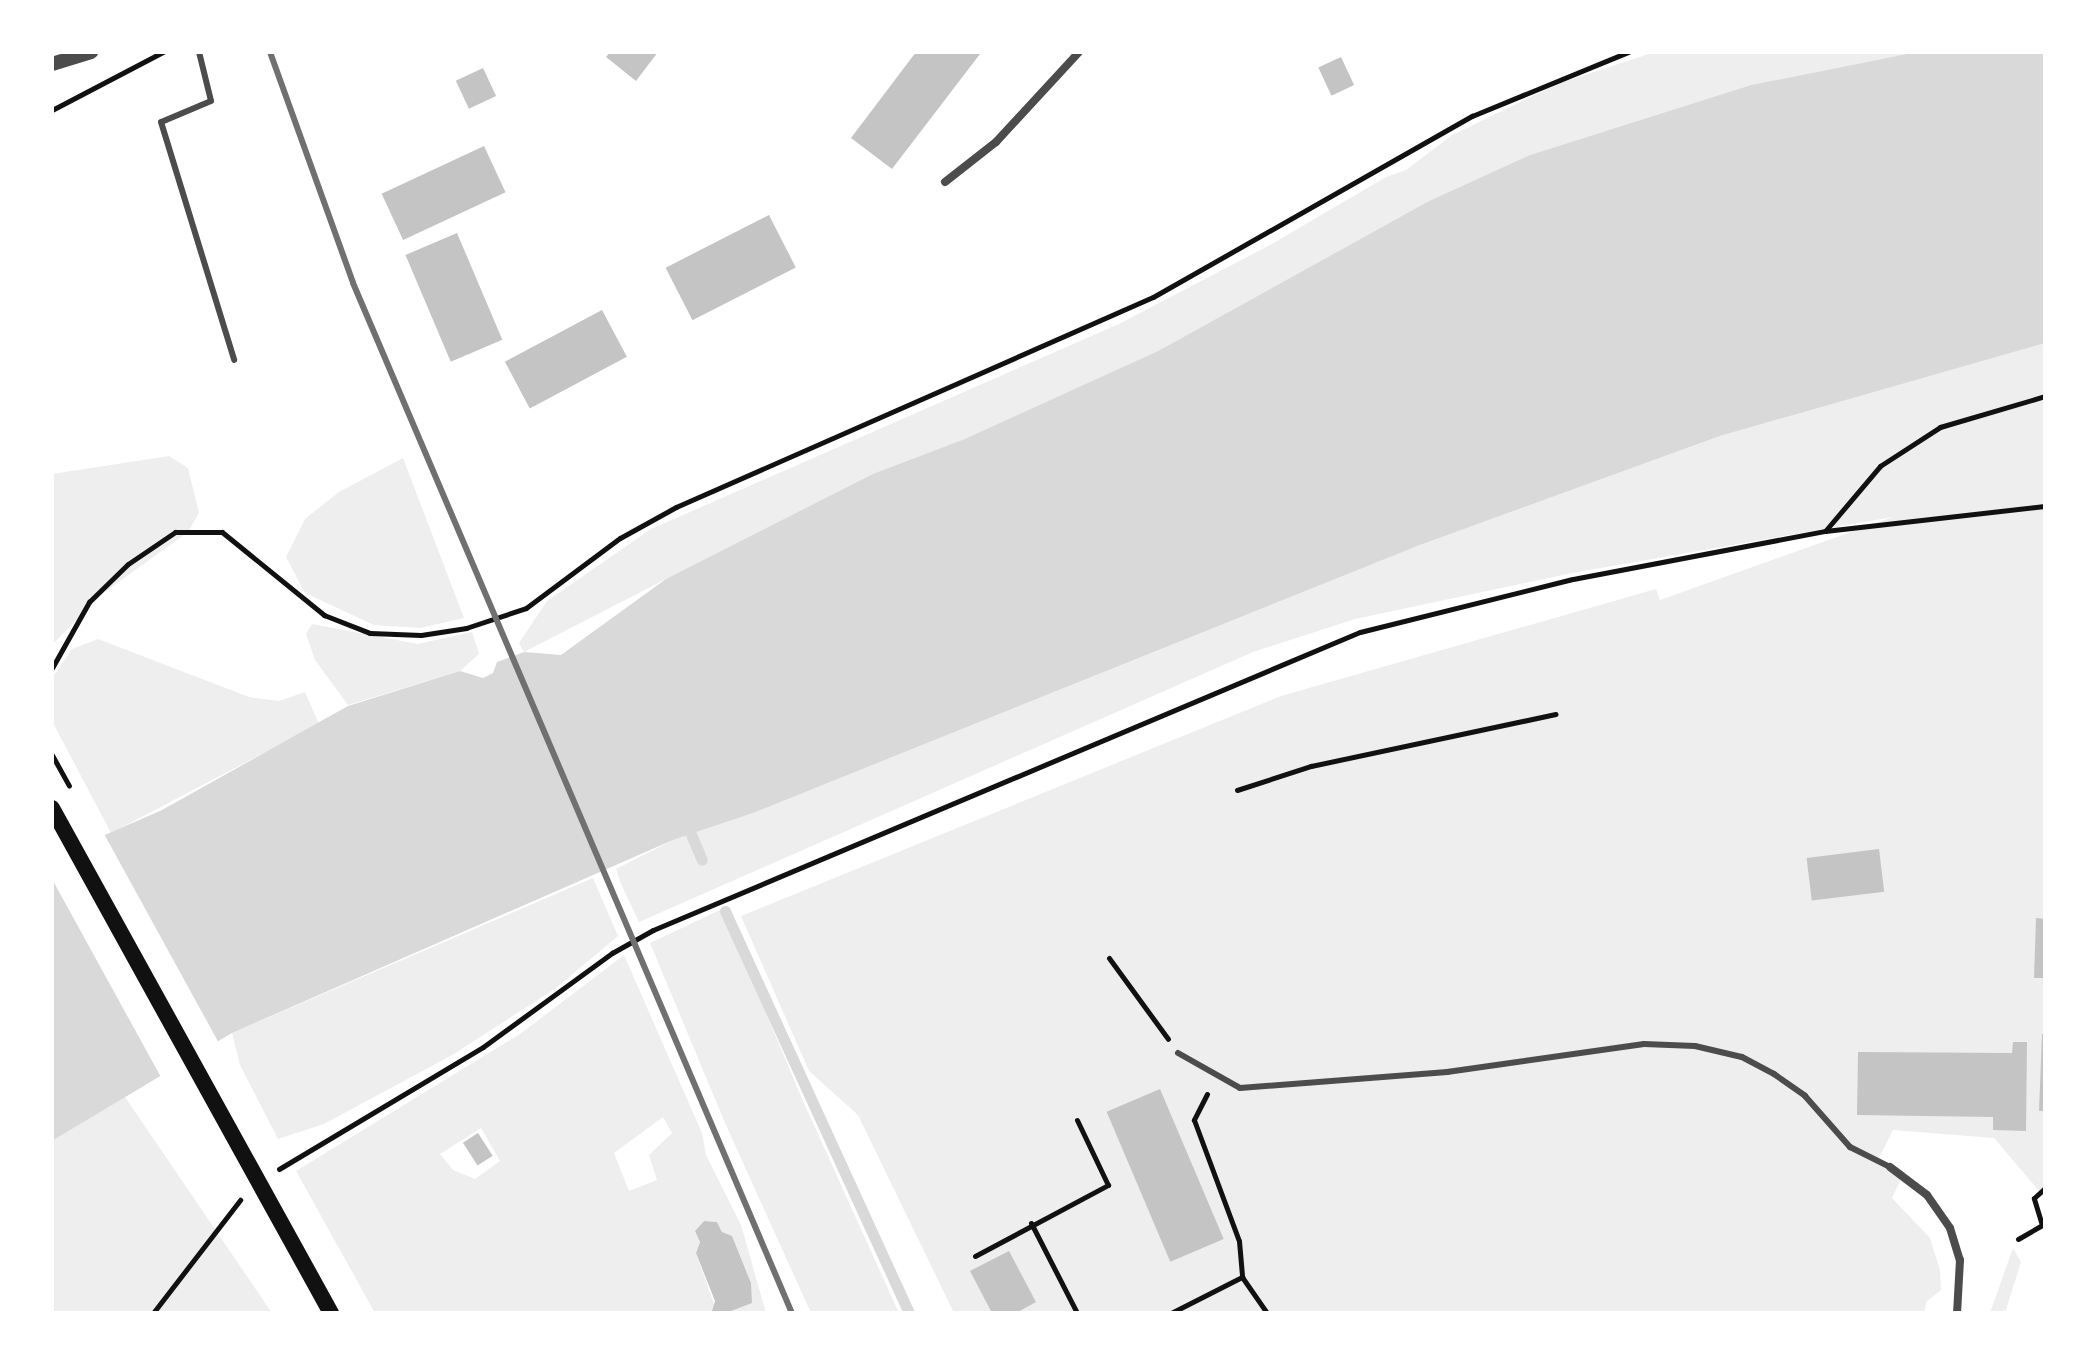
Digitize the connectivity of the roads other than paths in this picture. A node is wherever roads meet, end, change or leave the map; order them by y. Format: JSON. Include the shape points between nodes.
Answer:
{"nodes":[{"id":1,"x":91,"y":52,"type":"edge"},
{"id":2,"x":199,"y":52,"type":"edge"},
{"id":3,"x":1079,"y":52,"type":"edge"},
{"id":4,"x":52,"y":64,"type":"edge"},
{"id":5,"x":945,"y":182,"type":"dead end"},
{"id":6,"x":234,"y":360,"type":"dead end"},
{"id":7,"x":52,"y":808,"type":"edge"},
{"id":8,"x":1178,"y":1053,"type":"road end"},
{"id":9,"x":1890,"y":1167,"type":"joint"},
{"id":10,"x":328,"y":1308,"type":"edge"},
{"id":11,"x":1957,"y":1313,"type":"edge"}],
"edges":[{"from":1,"to":4,"type":"street"},
{"from":2,"to":6,"type":"lane","via":[[211,101],[161,122]]},
{"from":3,"to":5,"type":"street","via":[[996,142]]},
{"from":7,"to":10,"type":"main road"},
{"from":8,"to":9,"type":"lane","via":[[1240,1088],[1447,1072],[1644,1044],[1695,1046],[1742,1057],[1774,1074],[1805,1096],[1850,1147]]},
{"from":9,"to":11,"type":"street","via":[[1927,1195],[1950,1228],[1960,1260]]}]}
